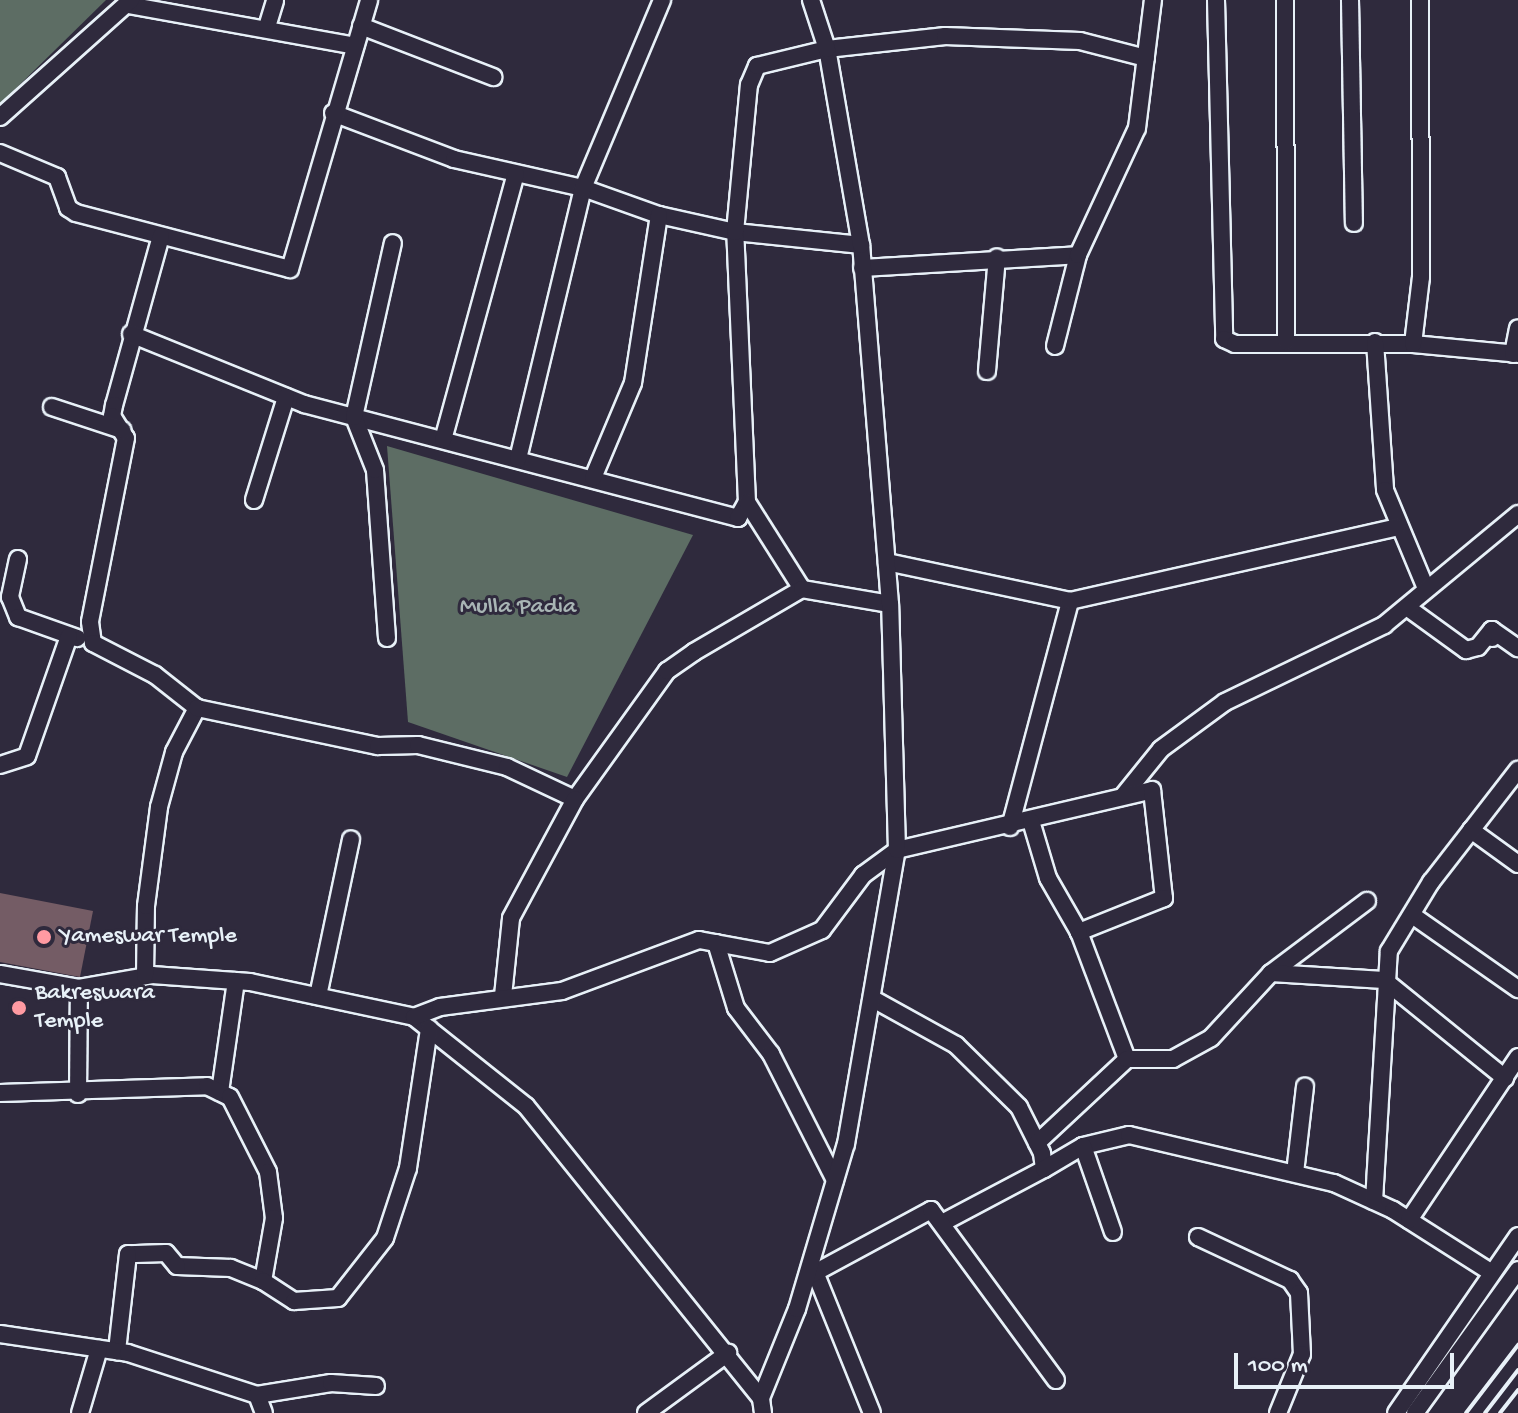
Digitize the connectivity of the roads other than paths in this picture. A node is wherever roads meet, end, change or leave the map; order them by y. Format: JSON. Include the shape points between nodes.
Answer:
{"nodes":[{"id":1,"x":275,"y":0,"type":"edge"},
{"id":2,"x":369,"y":0,"type":"edge"},
{"id":3,"x":662,"y":0,"type":"edge"},
{"id":4,"x":811,"y":0,"type":"edge"},
{"id":5,"x":1153,"y":0,"type":"edge"},
{"id":6,"x":1216,"y":0,"type":"edge"},
{"id":7,"x":1285,"y":0,"type":"edge"},
{"id":8,"x":1350,"y":0,"type":"edge"},
{"id":9,"x":1420,"y":0,"type":"edge"},
{"id":10,"x":129,"y":3,"type":"edge"},
{"id":11,"x":361,"y":26,"type":"junction"},
{"id":12,"x":267,"y":27,"type":"junction"},
{"id":13,"x":355,"y":46,"type":"junction"},
{"id":14,"x":827,"y":49,"type":"junction"},
{"id":15,"x":1146,"y":58,"type":"junction"},
{"id":16,"x":493,"y":77,"type":"dead end"},
{"id":17,"x":333,"y":113,"type":"junction"},
{"id":18,"x":0,"y":117,"type":"edge"},
{"id":19,"x":0,"y":153,"type":"edge"},
{"id":20,"x":516,"y":174,"type":"junction"},
{"id":21,"x":583,"y":188,"type":"junction"},
{"id":22,"x":659,"y":215,"type":"junction"},
{"id":23,"x":1354,"y":223,"type":"dead end"},
{"id":24,"x":735,"y":232,"type":"junction"},
{"id":25,"x":161,"y":236,"type":"junction"},
{"id":26,"x":393,"y":243,"type":"dead end"},
{"id":27,"x":861,"y":245,"type":"junction"},
{"id":28,"x":1078,"y":255,"type":"junction"},
{"id":29,"x":997,"y":257,"type":"junction"},
{"id":30,"x":862,"y":268,"type":"junction"},
{"id":31,"x":1518,"y":328,"type":"edge"},
{"id":32,"x":131,"y":334,"type":"junction"},
{"id":33,"x":1286,"y":342,"type":"junction"},
{"id":34,"x":1375,"y":342,"type":"junction"},
{"id":35,"x":1413,"y":344,"type":"junction"},
{"id":36,"x":1055,"y":346,"type":"dead end"},
{"id":37,"x":1516,"y":354,"type":"edge"},
{"id":38,"x":987,"y":371,"type":"dead end"},
{"id":39,"x":286,"y":397,"type":"junction"},
{"id":40,"x":52,"y":407,"type":"dead end"},
{"id":41,"x":354,"y":417,"type":"junction"},
{"id":42,"x":123,"y":430,"type":"junction"},
{"id":43,"x":443,"y":440,"type":"junction"},
{"id":44,"x":518,"y":459,"type":"junction"},
{"id":45,"x":593,"y":478,"type":"junction"},
{"id":46,"x":254,"y":500,"type":"dead end"},
{"id":47,"x":747,"y":502,"type":"junction"},
{"id":48,"x":1518,"y":514,"type":"edge"},
{"id":49,"x":1398,"y":527,"type":"junction"},
{"id":50,"x":18,"y":559,"type":"dead end"},
{"id":51,"x":887,"y":562,"type":"junction"},
{"id":52,"x":1425,"y":586,"type":"junction"},
{"id":53,"x":802,"y":589,"type":"junction"},
{"id":54,"x":1070,"y":601,"type":"junction"},
{"id":55,"x":890,"y":604,"type":"junction"},
{"id":56,"x":1408,"y":608,"type":"junction"},
{"id":57,"x":69,"y":636,"type":"junction"},
{"id":58,"x":387,"y":638,"type":"dead end"},
{"id":59,"x":93,"y":643,"type":"junction"},
{"id":60,"x":1518,"y":648,"type":"edge"},
{"id":61,"x":197,"y":708,"type":"junction"},
{"id":62,"x":0,"y":765,"type":"edge"},
{"id":63,"x":1518,"y":770,"type":"edge"},
{"id":64,"x":1123,"y":796,"type":"junction"},
{"id":65,"x":575,"y":799,"type":"junction"},
{"id":66,"x":1031,"y":821,"type":"junction"},
{"id":67,"x":1010,"y":827,"type":"junction"},
{"id":68,"x":1471,"y":830,"type":"junction"},
{"id":69,"x":351,"y":839,"type":"dead end"},
{"id":70,"x":897,"y":850,"type":"junction"},
{"id":71,"x":1518,"y":864,"type":"edge"},
{"id":72,"x":1367,"y":901,"type":"dead end"},
{"id":73,"x":1415,"y":917,"type":"junction"},
{"id":74,"x":1079,"y":932,"type":"junction"},
{"id":75,"x":716,"y":943,"type":"junction"},
{"id":76,"x":1271,"y":973,"type":"junction"},
{"id":77,"x":0,"y":974,"type":"edge"},
{"id":78,"x":145,"y":976,"type":"junction"},
{"id":79,"x":1384,"y":980,"type":"junction"},
{"id":80,"x":236,"y":981,"type":"junction"},
{"id":81,"x":79,"y":988,"type":"junction"},
{"id":82,"x":1518,"y":989,"type":"edge"},
{"id":83,"x":318,"y":996,"type":"junction"},
{"id":84,"x":503,"y":996,"type":"junction"},
{"id":85,"x":873,"y":999,"type":"junction"},
{"id":86,"x":414,"y":1017,"type":"junction"},
{"id":87,"x":429,"y":1029,"type":"junction"},
{"id":88,"x":1518,"y":1057,"type":"edge"},
{"id":89,"x":1127,"y":1059,"type":"junction"},
{"id":90,"x":1505,"y":1078,"type":"junction"},
{"id":91,"x":1305,"y":1087,"type":"dead end"},
{"id":92,"x":220,"y":1092,"type":"junction"},
{"id":93,"x":0,"y":1093,"type":"edge"},
{"id":94,"x":78,"y":1094,"type":"junction"},
{"id":95,"x":1037,"y":1143,"type":"junction"},
{"id":96,"x":1083,"y":1146,"type":"junction"},
{"id":97,"x":1044,"y":1169,"type":"junction"},
{"id":98,"x":1295,"y":1173,"type":"junction"},
{"id":99,"x":835,"y":1180,"type":"junction"},
{"id":100,"x":1374,"y":1201,"type":"junction"},
{"id":101,"x":1409,"y":1220,"type":"junction"},
{"id":102,"x":944,"y":1222,"type":"junction"},
{"id":103,"x":1113,"y":1232,"type":"dead end"},
{"id":104,"x":1518,"y":1236,"type":"edge"},
{"id":105,"x":1198,"y":1237,"type":"dead end"},
{"id":106,"x":1518,"y":1270,"type":"edge"},
{"id":107,"x":1492,"y":1273,"type":"junction"},
{"id":108,"x":811,"y":1274,"type":"junction"},
{"id":109,"x":263,"y":1281,"type":"junction"},
{"id":110,"x":0,"y":1334,"type":"edge"},
{"id":111,"x":99,"y":1349,"type":"junction"},
{"id":112,"x":117,"y":1351,"type":"junction"},
{"id":113,"x":728,"y":1353,"type":"junction"},
{"id":114,"x":1056,"y":1380,"type":"dead end"},
{"id":115,"x":376,"y":1386,"type":"dead end"},
{"id":116,"x":257,"y":1395,"type":"junction"},
{"id":117,"x":762,"y":1405,"type":"edge"},
{"id":118,"x":80,"y":1413,"type":"edge"},
{"id":119,"x":264,"y":1413,"type":"edge"},
{"id":120,"x":646,"y":1413,"type":"edge"},
{"id":121,"x":872,"y":1413,"type":"edge"},
{"id":122,"x":1278,"y":1413,"type":"edge"},
{"id":123,"x":1396,"y":1413,"type":"edge"},
{"id":124,"x":1415,"y":1413,"type":"edge"}],
"edges":[{"from":1,"to":12,"type":"street"},
{"from":2,"to":11,"type":"street"},
{"from":3,"to":21,"type":"street"},
{"from":4,"to":14,"type":"street"},
{"from":5,"to":15,"type":"street"},
{"from":6,"to":33,"type":"street","via":[[1219,326],[1224,339],[1235,344]]},
{"from":7,"to":33,"type":"street"},
{"from":8,"to":23,"type":"street"},
{"from":9,"to":35,"type":"street","via":[[1421,277]]},
{"from":10,"to":12,"type":"street"},
{"from":10,"to":18,"type":"street"},
{"from":11,"to":13,"type":"street"},
{"from":11,"to":16,"type":"street"},
{"from":12,"to":13,"type":"street"},
{"from":13,"to":17,"type":"street"},
{"from":14,"to":15,"type":"street","via":[[945,36],[1020,37],[1080,41]]},
{"from":14,"to":24,"type":"street","via":[[770,60],[751,74]]},
{"from":14,"to":27,"type":"street"},
{"from":15,"to":28,"type":"street","via":[[1137,128]]},
{"from":17,"to":20,"type":"street","via":[[454,159]]},
{"from":17,"to":25,"type":"street","via":[[290,269]]},
{"from":19,"to":25,"type":"street","via":[[57,177],[68,208],[76,213]]},
{"from":20,"to":21,"type":"street"},
{"from":20,"to":43,"type":"street"},
{"from":21,"to":22,"type":"street"},
{"from":21,"to":44,"type":"street"},
{"from":22,"to":24,"type":"street"},
{"from":22,"to":45,"type":"street","via":[[633,383]]},
{"from":24,"to":27,"type":"street"},
{"from":24,"to":47,"type":"street"},
{"from":25,"to":32,"type":"street"},
{"from":26,"to":41,"type":"street"},
{"from":27,"to":30,"type":"street"},
{"from":28,"to":29,"type":"street"},
{"from":28,"to":36,"type":"street"},
{"from":29,"to":30,"type":"street"},
{"from":29,"to":38,"type":"street"},
{"from":30,"to":51,"type":"street"},
{"from":31,"to":37,"type":"street"},
{"from":32,"to":39,"type":"street"},
{"from":32,"to":42,"type":"street","via":[[112,416]]},
{"from":33,"to":34,"type":"street"},
{"from":34,"to":35,"type":"street"},
{"from":34,"to":49,"type":"street","via":[[1378,448]]},
{"from":35,"to":37,"type":"street"},
{"from":39,"to":41,"type":"street"},
{"from":39,"to":46,"type":"street"},
{"from":40,"to":42,"type":"street"},
{"from":41,"to":43,"type":"street"},
{"from":41,"to":58,"type":"street","via":[[375,470]]},
{"from":42,"to":59,"type":"street","via":[[90,622]]},
{"from":43,"to":44,"type":"street"},
{"from":44,"to":45,"type":"street"},
{"from":45,"to":47,"type":"street","via":[[724,518],[744,515]]},
{"from":47,"to":53,"type":"street"},
{"from":48,"to":52,"type":"street"},
{"from":49,"to":52,"type":"street"},
{"from":49,"to":54,"type":"street"},
{"from":50,"to":57,"type":"street","via":[[10,597],[18,617]]},
{"from":51,"to":54,"type":"street"},
{"from":51,"to":55,"type":"street"},
{"from":52,"to":56,"type":"street"},
{"from":53,"to":55,"type":"street"},
{"from":53,"to":65,"type":"street","via":[[667,671]]},
{"from":54,"to":67,"type":"street"},
{"from":55,"to":70,"type":"street"},
{"from":56,"to":60,"type":"street","via":[[1466,650],[1492,634]]},
{"from":56,"to":64,"type":"street","via":[[1225,702],[1161,749]]},
{"from":57,"to":59,"type":"street"},
{"from":57,"to":62,"type":"street","via":[[27,756]]},
{"from":59,"to":61,"type":"street","via":[[155,675]]},
{"from":61,"to":65,"type":"street","via":[[378,746],[418,745],[507,767]]},
{"from":61,"to":78,"type":"street","via":[[174,752],[159,807],[146,906]]},
{"from":63,"to":68,"type":"street"},
{"from":64,"to":66,"type":"street"},
{"from":64,"to":74,"type":"street","via":[[1152,790],[1157,797],[1164,898]]},
{"from":65,"to":84,"type":"street","via":[[511,918]]},
{"from":66,"to":67,"type":"street"},
{"from":66,"to":74,"type":"street","via":[[1048,878]]},
{"from":67,"to":70,"type":"street"},
{"from":68,"to":71,"type":"street"},
{"from":68,"to":73,"type":"street","via":[[1431,882]]},
{"from":69,"to":83,"type":"street"},
{"from":70,"to":75,"type":"street","via":[[863,875],[822,930],[798,944],[770,953]]},
{"from":70,"to":85,"type":"street"},
{"from":72,"to":76,"type":"street"},
{"from":73,"to":79,"type":"street","via":[[1397,931]]},
{"from":73,"to":82,"type":"street"},
{"from":74,"to":89,"type":"street"},
{"from":75,"to":84,"type":"street","via":[[673,945],[562,991]]},
{"from":75,"to":99,"type":"street","via":[[736,1008],[771,1054]]},
{"from":76,"to":79,"type":"street"},
{"from":76,"to":89,"type":"street","via":[[1211,1038],[1173,1059]]},
{"from":77,"to":81,"type":"street"},
{"from":78,"to":80,"type":"street"},
{"from":78,"to":81,"type":"street"},
{"from":79,"to":90,"type":"street"},
{"from":79,"to":100,"type":"street","via":[[1386,1052]]},
{"from":80,"to":83,"type":"street"},
{"from":80,"to":92,"type":"street"},
{"from":81,"to":94,"type":"street"},
{"from":83,"to":86,"type":"street"},
{"from":84,"to":86,"type":"street"},
{"from":85,"to":95,"type":"street","via":[[956,1045],[1019,1107]]},
{"from":85,"to":99,"type":"street"},
{"from":86,"to":87,"type":"street"},
{"from":87,"to":109,"type":"street","via":[[408,1168],[385,1238],[338,1298],[294,1301]]},
{"from":87,"to":113,"type":"street","via":[[526,1106]]},
{"from":88,"to":90,"type":"street"},
{"from":89,"to":95,"type":"street"},
{"from":90,"to":101,"type":"street"},
{"from":91,"to":98,"type":"street"},
{"from":92,"to":94,"type":"street","via":[[207,1086]]},
{"from":92,"to":109,"type":"street","via":[[230,1097],[268,1172],[274,1218]]},
{"from":93,"to":94,"type":"street"},
{"from":95,"to":97,"type":"street"},
{"from":96,"to":97,"type":"street"},
{"from":96,"to":98,"type":"street","via":[[1129,1135]]},
{"from":96,"to":103,"type":"street"},
{"from":97,"to":102,"type":"street"},
{"from":98,"to":100,"type":"street"},
{"from":99,"to":108,"type":"street"},
{"from":100,"to":101,"type":"street"},
{"from":101,"to":107,"type":"street"},
{"from":102,"to":108,"type":"street","via":[[931,1210]]},
{"from":102,"to":114,"type":"street"},
{"from":104,"to":107,"type":"street"},
{"from":105,"to":122,"type":"street","via":[[1290,1280],[1299,1293],[1302,1354]]},
{"from":106,"to":124,"type":"street"},
{"from":107,"to":123,"type":"street"},
{"from":108,"to":117,"type":"street"},
{"from":108,"to":121,"type":"street"},
{"from":109,"to":112,"type":"street","via":[[231,1268],[177,1266],[166,1253],[128,1254]]},
{"from":110,"to":111,"type":"street"},
{"from":111,"to":112,"type":"street"},
{"from":111,"to":118,"type":"street"},
{"from":112,"to":116,"type":"street"},
{"from":113,"to":117,"type":"street"},
{"from":113,"to":120,"type":"street"},
{"from":115,"to":116,"type":"street","via":[[331,1383]]},
{"from":116,"to":119,"type":"street"}]}
